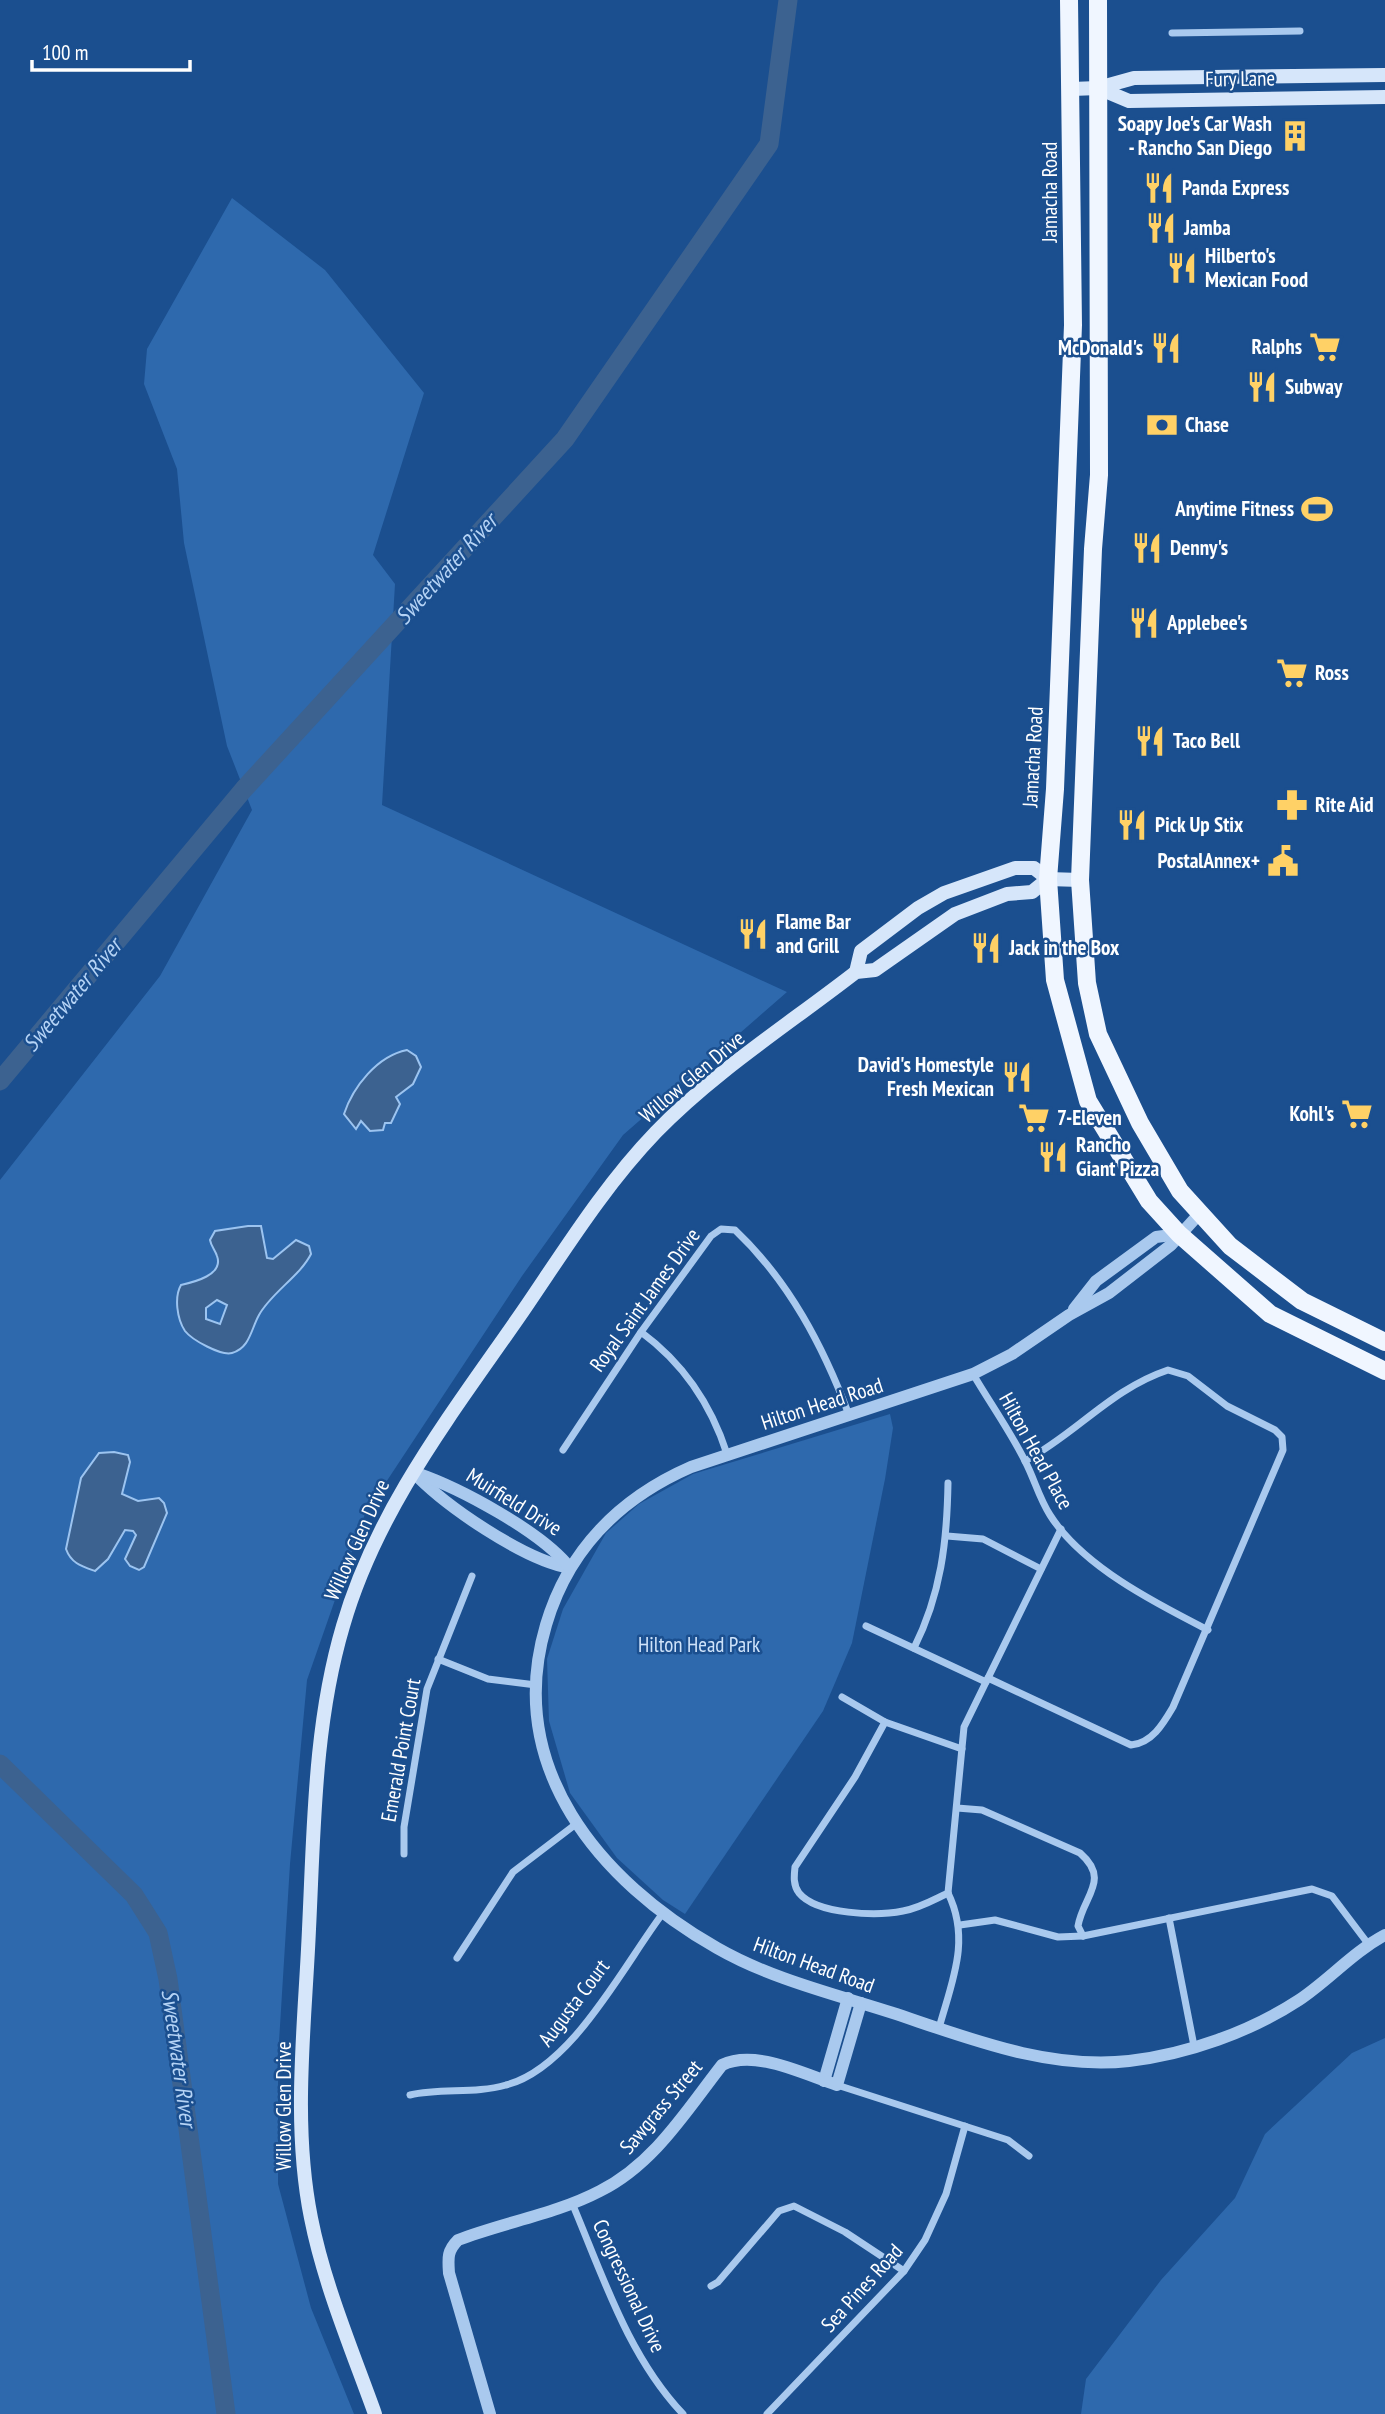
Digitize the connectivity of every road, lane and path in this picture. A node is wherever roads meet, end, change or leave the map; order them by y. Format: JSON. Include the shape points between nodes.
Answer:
{"nodes":[{"id":1,"x":1069,"y":0,"type":"edge"},
{"id":2,"x":1098,"y":0,"type":"edge"},
{"id":3,"x":1300,"y":31,"type":"dead end"},
{"id":4,"x":1172,"y":33,"type":"dead end"},
{"id":5,"x":1385,"y":75,"type":"edge"},
{"id":6,"x":1098,"y":88,"type":"junction"},
{"id":7,"x":1072,"y":89,"type":"junction"},
{"id":8,"x":1385,"y":97,"type":"edge"},
{"id":9,"x":1048,"y":879,"type":"junction"},
{"id":10,"x":1080,"y":880,"type":"junction"},
{"id":11,"x":856,"y":972,"type":"junction"},
{"id":12,"x":1200,"y":1213,"type":"junction"},
{"id":13,"x":1179,"y":1234,"type":"junction"},
{"id":14,"x":640,"y":1332,"type":"junction"},
{"id":15,"x":1385,"y":1342,"type":"edge"},
{"id":16,"x":1385,"y":1371,"type":"edge"},
{"id":17,"x":973,"y":1374,"type":"junction"},
{"id":18,"x":850,"y":1416,"type":"junction"},
{"id":19,"x":562,"y":1450,"type":"dead end"},
{"id":20,"x":727,"y":1454,"type":"junction"},
{"id":21,"x":1025,"y":1461,"type":"junction"},
{"id":22,"x":413,"y":1472,"type":"junction"},
{"id":23,"x":948,"y":1483,"type":"dead end"},
{"id":24,"x":1061,"y":1529,"type":"junction"},
{"id":25,"x":947,"y":1536,"type":"junction"},
{"id":26,"x":570,"y":1567,"type":"junction"},
{"id":27,"x":1041,"y":1569,"type":"junction"},
{"id":28,"x":472,"y":1576,"type":"dead end"},
{"id":29,"x":866,"y":1626,"type":"dead end"},
{"id":30,"x":1208,"y":1630,"type":"junction"},
{"id":31,"x":914,"y":1648,"type":"junction"},
{"id":32,"x":438,"y":1659,"type":"junction"},
{"id":33,"x":987,"y":1680,"type":"junction"},
{"id":34,"x":536,"y":1685,"type":"junction"},
{"id":35,"x":842,"y":1697,"type":"dead end"},
{"id":36,"x":886,"y":1722,"type":"junction"},
{"id":37,"x":962,"y":1749,"type":"junction"},
{"id":38,"x":957,"y":1808,"type":"junction"},
{"id":39,"x":576,"y":1824,"type":"junction"},
{"id":40,"x":404,"y":1854,"type":"dead end"},
{"id":41,"x":948,"y":1893,"type":"junction"},
{"id":42,"x":663,"y":1913,"type":"junction"},
{"id":43,"x":1169,"y":1918,"type":"junction"},
{"id":44,"x":960,"y":1925,"type":"junction"},
{"id":45,"x":1385,"y":1935,"type":"edge"},
{"id":46,"x":1083,"y":1936,"type":"junction"},
{"id":47,"x":1369,"y":1945,"type":"junction"},
{"id":48,"x":457,"y":1958,"type":"dead end"},
{"id":49,"x":848,"y":1998,"type":"junction"},
{"id":50,"x":862,"y":2003,"type":"junction"},
{"id":51,"x":939,"y":2028,"type":"junction"},
{"id":52,"x":1194,"y":2046,"type":"junction"},
{"id":53,"x":830,"y":2083,"type":"junction"},
{"id":54,"x":410,"y":2095,"type":"dead end"},
{"id":55,"x":965,"y":2126,"type":"junction"},
{"id":56,"x":1029,"y":2156,"type":"dead end"},
{"id":57,"x":572,"y":2203,"type":"junction"},
{"id":58,"x":904,"y":2272,"type":"junction"},
{"id":59,"x":710,"y":2286,"type":"dead end"},
{"id":60,"x":375,"y":2414,"type":"edge"},
{"id":61,"x":490,"y":2414,"type":"edge"},
{"id":62,"x":683,"y":2414,"type":"edge"},
{"id":63,"x":767,"y":2414,"type":"edge"}],
"edges":[{"from":1,"to":7,"type":"main road","name":"Jamacha Road"},
{"from":2,"to":6,"type":"main road"},
{"from":3,"to":4,"type":"street"},
{"from":5,"to":6,"type":"main road","name":"Fury Lane","via":[[1134,78]]},
{"from":6,"to":7,"type":"main road","name":"Fury Lane"},
{"from":6,"to":8,"type":"main road","name":"Fury Lane","via":[[1129,101]]},
{"from":6,"to":10,"type":"main road","via":[[1100,475]]},
{"from":7,"to":9,"type":"main road","name":"Jamacha Road","via":[[1073,325]]},
{"from":9,"to":10,"type":"main road","name":"Willow Glen Drive"},
{"from":9,"to":11,"type":"main road","name":"Willow Glen Drive","via":[[1031,892],[1007,894],[955,914],[875,970]]},
{"from":9,"to":11,"type":"main road","name":"Willow Glen Drive","via":[[1034,868],[1014,868],[944,893],[861,951]]},
{"from":9,"to":13,"type":"main road","name":"Jamacha Road","via":[[1055,980],[1088,1101],[1149,1201]]},
{"from":10,"to":12,"type":"main road","via":[[1087,983],[1098,1034],[1140,1123],[1180,1191]]},
{"from":11,"to":22,"type":"main road","name":"Willow Glen Drive","via":[[688,1102],[636,1154]]},
{"from":12,"to":13,"type":"street","name":"Hilton Head Road"},
{"from":12,"to":15,"type":"main road","via":[[1230,1245],[1286,1291]]},
{"from":13,"to":16,"type":"main road","name":"Jamacha Road","via":[[1270,1314]]},
{"from":13,"to":17,"type":"street","name":"Hilton Head Road","via":[[1110,1293]]},
{"from":14,"to":18,"type":"street","name":"Royal Saint James Drive","via":[[711,1236],[721,1229],[735,1230],[761,1254],[823,1349]]},
{"from":14,"to":19,"type":"street","name":"Royal Saint James Drive"},
{"from":14,"to":20,"type":"street","via":[[660,1346],[694,1383]]},
{"from":17,"to":18,"type":"street","name":"Hilton Head Road"},
{"from":17,"to":21,"type":"street","name":"Hilton Head Place"},
{"from":18,"to":20,"type":"street","name":"Hilton Head Road"},
{"from":20,"to":26,"type":"street","name":"Hilton Head Road","via":[[672,1475],[635,1497],[600,1528]]},
{"from":21,"to":24,"type":"street","name":"Hilton Head Place","via":[[1049,1514]]},
{"from":21,"to":30,"type":"street","via":[[1062,1438],[1107,1400],[1168,1370],[1188,1376],[1227,1406],[1275,1430],[1282,1437],[1280,1459]]},
{"from":22,"to":26,"type":"street","name":"Muirfield Drive","via":[[436,1497],[469,1517],[546,1563]]},
{"from":22,"to":60,"type":"main road","name":"Willow Glen Drive","via":[[362,1569],[342,1629],[327,1700],[316,1795],[301,2110],[305,2182],[319,2253]]},
{"from":23,"to":25,"type":"street"},
{"from":24,"to":27,"type":"street"},
{"from":24,"to":30,"type":"street","name":"Hilton Head Place","via":[[1091,1560],[1160,1606]]},
{"from":25,"to":27,"type":"street","via":[[983,1539]]},
{"from":25,"to":31,"type":"street","via":[[940,1581]]},
{"from":26,"to":34,"type":"street","name":"Hilton Head Road","via":[[546,1625]]},
{"from":27,"to":33,"type":"street"},
{"from":28,"to":32,"type":"street","name":"Emerald Point Court"},
{"from":29,"to":31,"type":"street"},
{"from":30,"to":33,"type":"street","via":[[1173,1707],[1160,1728],[1141,1744],[1130,1745]]},
{"from":31,"to":33,"type":"street"},
{"from":32,"to":34,"type":"street","via":[[488,1679]]},
{"from":32,"to":40,"type":"street","name":"Emerald Point Court","via":[[425,1699],[404,1827]]},
{"from":33,"to":37,"type":"street","via":[[964,1727]]},
{"from":34,"to":39,"type":"street","name":"Hilton Head Road","via":[[543,1749]]},
{"from":35,"to":36,"type":"street"},
{"from":36,"to":37,"type":"street"},
{"from":36,"to":41,"type":"street","via":[[795,1867],[794,1882],[807,1900],[849,1913],[904,1911]]},
{"from":37,"to":38,"type":"street"},
{"from":38,"to":41,"type":"street"},
{"from":38,"to":46,"type":"street","via":[[982,1810],[1080,1853],[1091,1863],[1093,1890],[1078,1926]]},
{"from":39,"to":42,"type":"street","name":"Hilton Head Road","via":[[610,1866]]},
{"from":39,"to":48,"type":"street","via":[[517,1867]]},
{"from":41,"to":44,"type":"street"},
{"from":42,"to":49,"type":"street","name":"Hilton Head Road","via":[[718,1949],[776,1976]]},
{"from":42,"to":54,"type":"street","name":"Augusta Court","via":[[573,2039],[541,2070],[493,2088]]},
{"from":43,"to":46,"type":"street"},
{"from":43,"to":47,"type":"street","via":[[1312,1889],[1332,1896]]},
{"from":43,"to":52,"type":"street"},
{"from":44,"to":46,"type":"street","via":[[996,1920],[1058,1937]]},
{"from":44,"to":51,"type":"street","via":[[961,1951]]},
{"from":45,"to":47,"type":"street","name":"Hilton Head Road"},
{"from":47,"to":52,"type":"street","name":"Hilton Head Road","via":[[1300,1999],[1259,2022]]},
{"from":49,"to":50,"type":"street","name":"Hilton Head Road"},
{"from":49,"to":53,"type":"street"},
{"from":50,"to":51,"type":"street","name":"Hilton Head Road"},
{"from":50,"to":53,"type":"street"},
{"from":51,"to":52,"type":"street","name":"Hilton Head Road","via":[[1007,2051],[1095,2061],[1128,2061]]},
{"from":53,"to":55,"type":"street","name":"Sawgrass Street"},
{"from":53,"to":57,"type":"street","name":"Sawgrass Street","via":[[750,2058],[735,2058],[722,2065],[643,2162],[615,2183]]},
{"from":55,"to":56,"type":"street","name":"Sawgrass Street","via":[[1008,2140]]},
{"from":55,"to":58,"type":"street","name":"Sea Pines Road","via":[[946,2194]]},
{"from":57,"to":61,"type":"street","name":"Sawgrass Street","via":[[458,2240],[447,2254]]},
{"from":57,"to":62,"type":"street","name":"Congressional Drive","via":[[635,2350]]},
{"from":58,"to":59,"type":"street","via":[[845,2231],[794,2206],[779,2211],[719,2282]]},
{"from":58,"to":63,"type":"street","name":"Sea Pines Road"}]}
